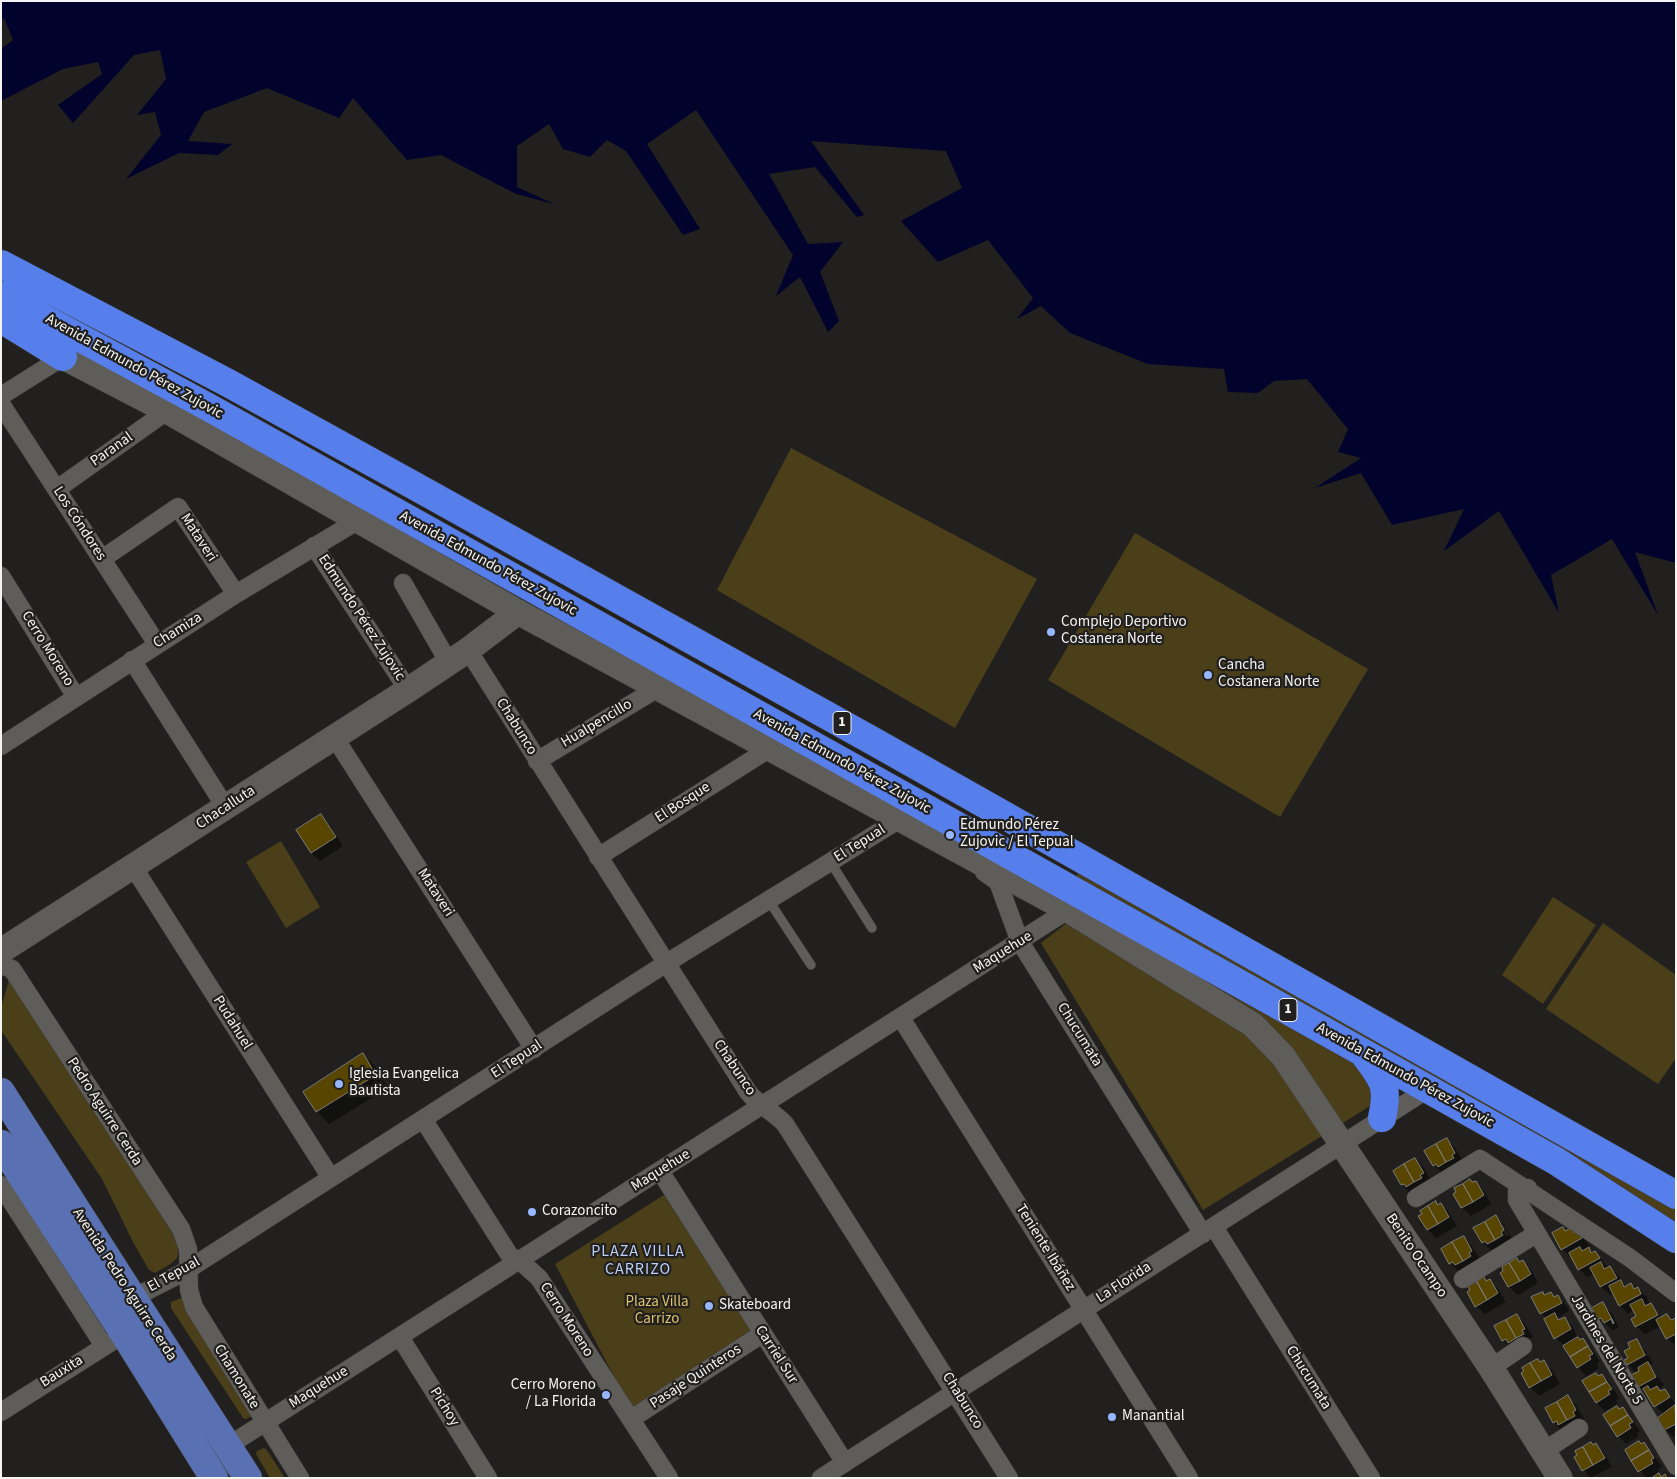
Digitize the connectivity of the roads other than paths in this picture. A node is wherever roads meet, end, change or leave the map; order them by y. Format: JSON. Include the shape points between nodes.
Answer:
{"nodes":[{"id":1,"x":1,"y":264,"type":"edge"},
{"id":2,"x":1,"y":295,"type":"edge"},
{"id":3,"x":1,"y":319,"type":"edge"},
{"id":4,"x":63,"y":356,"type":"junction"},
{"id":5,"x":1,"y":396,"type":"edge"},
{"id":6,"x":1,"y":404,"type":"edge"},
{"id":7,"x":167,"y":411,"type":"junction"},
{"id":8,"x":57,"y":489,"type":"junction"},
{"id":9,"x":357,"y":521,"type":"junction"},
{"id":10,"x":314,"y":546,"type":"junction"},
{"id":11,"x":102,"y":559,"type":"junction"},
{"id":12,"x":1,"y":576,"type":"edge"},
{"id":13,"x":403,"y":583,"type":"dead end"},
{"id":14,"x":236,"y":594,"type":"junction"},
{"id":15,"x":518,"y":612,"type":"junction"},
{"id":16,"x":157,"y":644,"type":"junction"},
{"id":17,"x":458,"y":656,"type":"junction"},
{"id":18,"x":132,"y":660,"type":"junction"},
{"id":19,"x":658,"y":688,"type":"junction"},
{"id":20,"x":408,"y":690,"type":"junction"},
{"id":21,"x":76,"y":697,"type":"junction"},
{"id":22,"x":335,"y":738,"type":"junction"},
{"id":23,"x":1,"y":746,"type":"edge"},
{"id":24,"x":768,"y":749,"type":"junction"},
{"id":25,"x":536,"y":761,"type":"junction"},
{"id":26,"x":226,"y":808,"type":"junction"},
{"id":27,"x":900,"y":819,"type":"junction"},
{"id":28,"x":950,"y":846,"type":"junction"},
{"id":29,"x":598,"y":858,"type":"junction"},
{"id":30,"x":831,"y":863,"type":"junction"},
{"id":31,"x":134,"y":868,"type":"junction"},
{"id":32,"x":769,"y":901,"type":"junction"},
{"id":33,"x":1068,"y":910,"type":"junction"},
{"id":34,"x":872,"y":928,"type":"dead end"},
{"id":35,"x":1020,"y":942,"type":"junction"},
{"id":36,"x":1,"y":951,"type":"edge"},
{"id":37,"x":666,"y":964,"type":"junction"},
{"id":38,"x":1,"y":965,"type":"edge"},
{"id":39,"x":811,"y":965,"type":"dead end"},
{"id":40,"x":901,"y":1018,"type":"junction"},
{"id":41,"x":534,"y":1049,"type":"junction"},
{"id":42,"x":1362,"y":1052,"type":"junction"},
{"id":43,"x":1428,"y":1089,"type":"junction"},
{"id":44,"x":1,"y":1092,"type":"edge"},
{"id":45,"x":764,"y":1105,"type":"junction"},
{"id":46,"x":1382,"y":1118,"type":"junction"},
{"id":47,"x":423,"y":1119,"type":"junction"},
{"id":48,"x":1,"y":1144,"type":"edge"},
{"id":49,"x":1342,"y":1145,"type":"junction"},
{"id":50,"x":660,"y":1171,"type":"junction"},
{"id":51,"x":331,"y":1178,"type":"junction"},
{"id":52,"x":1,"y":1185,"type":"edge"},
{"id":53,"x":1528,"y":1188,"type":"junction"},
{"id":54,"x":1676,"y":1195,"type":"edge"},
{"id":55,"x":1416,"y":1198,"type":"dead end"},
{"id":56,"x":1208,"y":1230,"type":"junction"},
{"id":57,"x":1536,"y":1234,"type":"junction"},
{"id":58,"x":1676,"y":1239,"type":"edge"},
{"id":59,"x":520,"y":1261,"type":"junction"},
{"id":60,"x":188,"y":1269,"type":"junction"},
{"id":61,"x":1463,"y":1279,"type":"dead end"},
{"id":62,"x":90,"y":1282,"type":"junction"},
{"id":63,"x":1676,"y":1293,"type":"edge"},
{"id":64,"x":132,"y":1298,"type":"junction"},
{"id":65,"x":1083,"y":1310,"type":"junction"},
{"id":66,"x":762,"y":1334,"type":"junction"},
{"id":67,"x":400,"y":1336,"type":"junction"},
{"id":68,"x":114,"y":1340,"type":"junction"},
{"id":69,"x":1523,"y":1346,"type":"dead end"},
{"id":70,"x":1491,"y":1368,"type":"junction"},
{"id":71,"x":956,"y":1391,"type":"junction"},
{"id":72,"x":3,"y":1407,"type":"edge"},
{"id":73,"x":631,"y":1420,"type":"junction"},
{"id":74,"x":264,"y":1422,"type":"junction"},
{"id":75,"x":1579,"y":1428,"type":"dead end"},
{"id":76,"x":228,"y":1446,"type":"junction"},
{"id":77,"x":1544,"y":1450,"type":"junction"},
{"id":78,"x":845,"y":1462,"type":"junction"},
{"id":79,"x":1676,"y":1466,"type":"edge"},
{"id":80,"x":214,"y":1478,"type":"edge"},
{"id":81,"x":248,"y":1478,"type":"edge"},
{"id":82,"x":300,"y":1478,"type":"edge"},
{"id":83,"x":488,"y":1478,"type":"edge"},
{"id":84,"x":668,"y":1478,"type":"edge"},
{"id":85,"x":821,"y":1478,"type":"edge"},
{"id":86,"x":1010,"y":1478,"type":"edge"},
{"id":87,"x":1189,"y":1478,"type":"edge"},
{"id":88,"x":1372,"y":1478,"type":"edge"},
{"id":89,"x":1560,"y":1478,"type":"edge"}],
"edges":[{"from":1,"to":54,"type":"highway","name":"Avenida Edmundo Pérez Zujovic","number":"1","via":[[230,384],[422,490]]},
{"from":2,"to":42,"type":"highway","name":"Avenida Edmundo Pérez Zujovic","number":"1","via":[[208,406]]},
{"from":3,"to":4,"type":"highway"},
{"from":4,"to":5,"type":"street"},
{"from":4,"to":7,"type":"street","name":"Avenida Edmundo Pérez Zujovic"},
{"from":6,"to":8,"type":"street","name":"Los Cóndores"},
{"from":7,"to":8,"type":"street","name":"Paranal"},
{"from":7,"to":9,"type":"street","name":"Avenida Edmundo Pérez Zujovic"},
{"from":8,"to":11,"type":"street","name":"Los Cóndores"},
{"from":9,"to":10,"type":"street","name":"Chamiza"},
{"from":9,"to":15,"type":"street","name":"Avenida Edmundo Pérez Zujovic"},
{"from":10,"to":14,"type":"street","name":"Chamiza"},
{"from":10,"to":20,"type":"street","name":"Edmundo Pérez Zujovic"},
{"from":11,"to":14,"type":"street","name":"Mataveri","via":[[178,507]]},
{"from":11,"to":16,"type":"street","name":"Los Cóndores"},
{"from":12,"to":21,"type":"street","name":"Cerro Moreno"},
{"from":13,"to":17,"type":"street"},
{"from":14,"to":16,"type":"street","name":"Chamiza"},
{"from":15,"to":17,"type":"street","name":"Chacalluta"},
{"from":15,"to":19,"type":"street","name":"Avenida Edmundo Pérez Zujovic"},
{"from":16,"to":18,"type":"street","name":"Chamiza"},
{"from":17,"to":20,"type":"street","name":"Chacalluta"},
{"from":17,"to":25,"type":"street","name":"Chabunco"},
{"from":18,"to":21,"type":"street","name":"Chamiza"},
{"from":18,"to":26,"type":"street"},
{"from":19,"to":24,"type":"street","name":"Avenida Edmundo Pérez Zujovic"},
{"from":19,"to":25,"type":"street","name":"Hualpencillo"},
{"from":20,"to":22,"type":"street","name":"Chacalluta"},
{"from":21,"to":23,"type":"street","name":"Chamiza"},
{"from":22,"to":26,"type":"street","name":"Chacalluta"},
{"from":22,"to":41,"type":"street","name":"Mataveri"},
{"from":24,"to":27,"type":"street","name":"Avenida Edmundo Pérez Zujovic"},
{"from":24,"to":29,"type":"street","name":"El Bosque"},
{"from":25,"to":29,"type":"street","name":"Chabunco"},
{"from":26,"to":31,"type":"street","name":"Chacalluta"},
{"from":27,"to":28,"type":"street","name":"Avenida Edmundo Pérez Zujovic"},
{"from":27,"to":30,"type":"street","name":"El Tepual"},
{"from":28,"to":33,"type":"street","name":"Avenida Edmundo Pérez Zujovic"},
{"from":28,"to":35,"type":"street","name":"Chucumata","via":[[998,882]]},
{"from":29,"to":37,"type":"street","name":"Chabunco"},
{"from":30,"to":32,"type":"street","name":"El Tepual"},
{"from":30,"to":34,"type":"lane"},
{"from":31,"to":36,"type":"street","name":"Chacalluta"},
{"from":31,"to":51,"type":"street","name":"Pudahuel"},
{"from":32,"to":37,"type":"street","name":"El Tepual"},
{"from":32,"to":39,"type":"lane"},
{"from":33,"to":35,"type":"street","name":"Maquehue"},
{"from":33,"to":49,"type":"street","name":"Avenida Edmundo Pérez Zujovic","via":[[1264,1034],[1283,1056]]},
{"from":35,"to":40,"type":"street","name":"Maquehue"},
{"from":35,"to":56,"type":"street","name":"Chucumata"},
{"from":37,"to":41,"type":"street","name":"El Tepual"},
{"from":37,"to":45,"type":"street","name":"Chabunco","via":[[748,1092]]},
{"from":38,"to":60,"type":"street","name":"Pedro Aguirre Cerda","via":[[12,969],[181,1229],[188,1250]]},
{"from":40,"to":45,"type":"street","name":"Maquehue"},
{"from":40,"to":65,"type":"street","name":"Teniente Ibáñez"},
{"from":41,"to":47,"type":"street","name":"El Tepual"},
{"from":42,"to":43,"type":"highway","name":"Avenida Edmundo Pérez Zujovic","number":"1"},
{"from":42,"to":46,"type":"highway","via":[[1384,1082],[1386,1100]]},
{"from":43,"to":46,"type":"street","name":"La Florida"},
{"from":43,"to":58,"type":"highway","name":"Avenida Edmundo Pérez Zujovic","number":"1","via":[[1571,1171]]},
{"from":44,"to":64,"type":"main road","name":"Avenida Pedro Aguirre Cerda"},
{"from":45,"to":50,"type":"street","name":"Maquehue"},
{"from":45,"to":71,"type":"street","name":"Chabunco","via":[[785,1124]]},
{"from":46,"to":49,"type":"street","name":"La Florida"},
{"from":47,"to":51,"type":"street","name":"El Tepual"},
{"from":47,"to":59,"type":"street","name":"Cerro Moreno","via":[[510,1256]]},
{"from":48,"to":62,"type":"main road","name":"Avenida Pedro Aguirre Cerda"},
{"from":49,"to":56,"type":"street","name":"La Florida"},
{"from":49,"to":70,"type":"street","name":"Benito Ocampo"},
{"from":50,"to":59,"type":"street","name":"Maquehue"},
{"from":50,"to":66,"type":"street","name":"Carriel Sur"},
{"from":51,"to":60,"type":"street","name":"El Tepual"},
{"from":52,"to":68,"type":"street","name":"Avenida Pedro Aguirre Cerda"},
{"from":53,"to":55,"type":"street","via":[[1480,1159]]},
{"from":53,"to":57,"type":"street","name":"Jardines del Norte 5","via":[[1517,1191],[1517,1200]]},
{"from":53,"to":63,"type":"street"},
{"from":56,"to":65,"type":"street","name":"La Florida"},
{"from":56,"to":88,"type":"street","name":"Chucumata"},
{"from":57,"to":61,"type":"street"},
{"from":57,"to":79,"type":"street","name":"Jardines del Norte 5"},
{"from":59,"to":67,"type":"street","name":"Maquehue"},
{"from":59,"to":73,"type":"street","name":"Cerro Moreno","via":[[539,1278]]},
{"from":60,"to":64,"type":"street","name":"El Tepual"},
{"from":60,"to":74,"type":"street","name":"Chamonate","via":[[194,1307]]},
{"from":62,"to":64,"type":"main road","via":[[113,1295]]},
{"from":62,"to":68,"type":"main road","name":"Avenida Pedro Aguirre Cerda"},
{"from":64,"to":76,"type":"main road","name":"Avenida Pedro Aguirre Cerda"},
{"from":65,"to":71,"type":"street","name":"La Florida"},
{"from":65,"to":87,"type":"street","name":"Teniente Ibáñez"},
{"from":66,"to":73,"type":"street","name":"Pasaje Quinteros"},
{"from":66,"to":78,"type":"street","name":"Carriel Sur"},
{"from":67,"to":74,"type":"street","name":"Maquehue"},
{"from":67,"to":83,"type":"street","name":"Pichoy"},
{"from":68,"to":72,"type":"street","name":"Bauxita"},
{"from":68,"to":80,"type":"main road","name":"Avenida Pedro Aguirre Cerda"},
{"from":69,"to":70,"type":"street"},
{"from":70,"to":77,"type":"street","name":"Benito Ocampo"},
{"from":71,"to":78,"type":"street","name":"La Florida"},
{"from":71,"to":86,"type":"street","name":"Chabunco"},
{"from":73,"to":84,"type":"street","name":"Cerro Moreno"},
{"from":74,"to":76,"type":"street","name":"Maquehue"},
{"from":74,"to":82,"type":"street","name":"Chamonate"},
{"from":75,"to":77,"type":"street"},
{"from":76,"to":81,"type":"main road","name":"Avenida Pedro Aguirre Cerda"},
{"from":77,"to":89,"type":"street","name":"Benito Ocampo"},
{"from":78,"to":85,"type":"street","name":"La Florida"}]}
